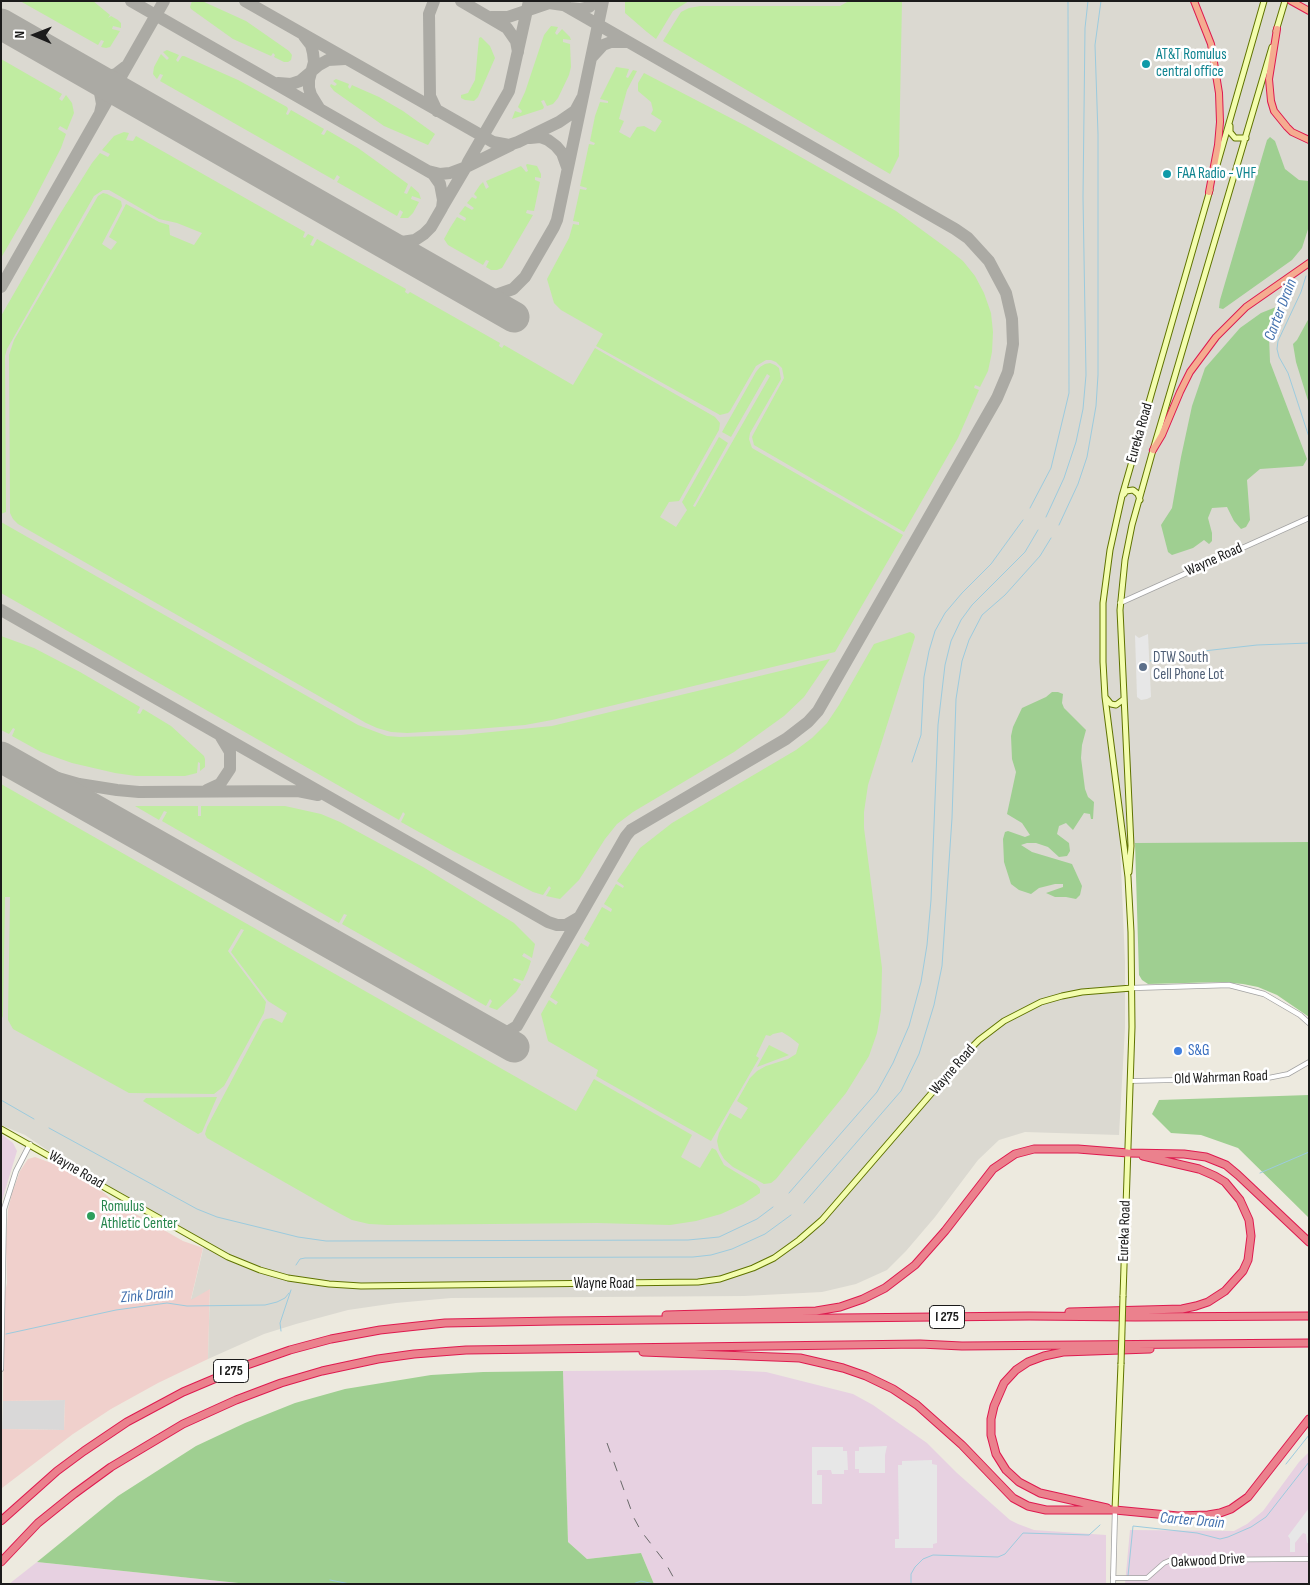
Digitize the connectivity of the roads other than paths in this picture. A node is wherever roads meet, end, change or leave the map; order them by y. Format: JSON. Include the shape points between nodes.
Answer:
{"nodes":[{"id":1,"x":1194,"y":1,"type":"edge"},
{"id":2,"x":1264,"y":1,"type":"edge"},
{"id":3,"x":1285,"y":1,"type":"edge"},
{"id":4,"x":1292,"y":2,"type":"edge"},
{"id":5,"x":1309,"y":11,"type":"edge"},
{"id":6,"x":1277,"y":29,"type":"junction"},
{"id":7,"x":1243,"y":75,"type":"junction"},
{"id":8,"x":1246,"y":138,"type":"junction"},
{"id":9,"x":1309,"y":140,"type":"edge"},
{"id":10,"x":1209,"y":192,"type":"junction"},
{"id":11,"x":1309,"y":263,"type":"edge"},
{"id":12,"x":1153,"y":450,"type":"junction"},
{"id":13,"x":1122,"y":496,"type":"junction"},
{"id":14,"x":1140,"y":501,"type":"junction"},
{"id":15,"x":1309,"y":518,"type":"edge"},
{"id":16,"x":1120,"y":602,"type":"junction"},
{"id":17,"x":1105,"y":697,"type":"junction"},
{"id":18,"x":1124,"y":698,"type":"junction"},
{"id":19,"x":1128,"y":877,"type":"junction"},
{"id":20,"x":1132,"y":988,"type":"junction"},
{"id":21,"x":1309,"y":1023,"type":"edge"},
{"id":22,"x":1309,"y":1062,"type":"edge"},
{"id":23,"x":1130,"y":1081,"type":"junction"},
{"id":24,"x":1,"y":1129,"type":"edge"},
{"id":25,"x":30,"y":1144,"type":"junction"},
{"id":26,"x":1128,"y":1153,"type":"junction"},
{"id":27,"x":1309,"y":1242,"type":"edge"},
{"id":28,"x":1029,"y":1316,"type":"junction"},
{"id":29,"x":1309,"y":1316,"type":"edge"},
{"id":30,"x":585,"y":1320,"type":"junction"},
{"id":31,"x":1309,"y":1343,"type":"edge"},
{"id":32,"x":1215,"y":1344,"type":"junction"},
{"id":33,"x":588,"y":1348,"type":"junction"},
{"id":34,"x":1,"y":1369,"type":"edge"},
{"id":35,"x":1309,"y":1419,"type":"edge"},
{"id":36,"x":1115,"y":1510,"type":"junction"},
{"id":37,"x":1,"y":1521,"type":"edge"},
{"id":38,"x":1309,"y":1558,"type":"edge"},
{"id":39,"x":1,"y":1562,"type":"edge"},
{"id":40,"x":1113,"y":1581,"type":"edge"}],
"edges":[{"from":1,"to":10,"type":"highway","via":[[1211,44],[1219,92],[1218,145]]},
{"from":2,"to":7,"type":"main road","name":"Eureka Road"},
{"from":3,"to":6,"type":"main road","name":"Eureka Road"},
{"from":4,"to":5,"type":"highway"},
{"from":6,"to":8,"type":"main road","name":"Eureka Road"},
{"from":6,"to":9,"type":"highway","via":[[1269,79],[1271,101],[1286,127]]},
{"from":7,"to":8,"type":"main road","via":[[1230,132],[1235,138]]},
{"from":7,"to":10,"type":"main road","name":"Eureka Road"},
{"from":8,"to":12,"type":"main road","name":"Eureka Road"},
{"from":10,"to":13,"type":"main road","name":"Eureka Road"},
{"from":11,"to":12,"type":"highway","via":[[1246,307],[1216,337],[1190,372]]},
{"from":12,"to":14,"type":"main road","name":"Eureka Road"},
{"from":13,"to":14,"type":"main road","via":[[1133,490]]},
{"from":13,"to":17,"type":"main road","name":"Eureka Road","via":[[1104,593]]},
{"from":14,"to":16,"type":"main road","name":"Eureka Road","via":[[1127,547]]},
{"from":15,"to":16,"type":"street","name":"Wayne Road"},
{"from":16,"to":18,"type":"main road","name":"Eureka Road"},
{"from":17,"to":18,"type":"main road","via":[[1114,705]]},
{"from":17,"to":19,"type":"main road","name":"Eureka Road"},
{"from":18,"to":19,"type":"main road","name":"Eureka Road","via":[[1131,846]]},
{"from":19,"to":20,"type":"main road","name":"Eureka Road"},
{"from":20,"to":21,"type":"street","via":[[1229,985],[1264,994]]},
{"from":20,"to":23,"type":"main road","name":"Eureka Road"},
{"from":20,"to":25,"type":"main road","name":"Wayne Road","via":[[1062,996],[1041,1002],[1004,1021],[968,1051],[815,1227],[784,1252],[764,1263],[709,1281],[361,1286],[288,1278],[228,1257]]},
{"from":22,"to":23,"type":"street","name":"Old Wahrman Road","via":[[1288,1074],[1268,1078]]},
{"from":23,"to":26,"type":"main road","name":"Eureka Road"},
{"from":24,"to":25,"type":"main road","name":"Wayne Road"},
{"from":25,"to":34,"type":"street","via":[[13,1177],[4,1209]]},
{"from":26,"to":27,"type":"highway","via":[[1184,1154],[1216,1160],[1238,1175]]},
{"from":26,"to":28,"type":"highway","via":[[1199,1169],[1225,1182],[1249,1220],[1248,1260],[1242,1271],[1217,1297],[1182,1309]]},
{"from":26,"to":30,"type":"highway","via":[[1042,1148],[1015,1154],[1000,1162],[915,1265],[885,1288],[840,1307],[790,1313],[646,1315]]},
{"from":26,"to":36,"type":"main road","name":"Eureka Road","bridge":true},
{"from":28,"to":29,"type":"highway","number":"I 275"},
{"from":28,"to":30,"type":"highway","number":"I 275"},
{"from":30,"to":37,"type":"highway","number":"I 275","via":[[407,1326],[331,1339],[265,1358],[200,1384],[127,1422],[64,1466]]},
{"from":31,"to":32,"type":"highway","number":"I 275"},
{"from":32,"to":33,"type":"highway","number":"I 275"},
{"from":32,"to":36,"type":"highway","via":[[1063,1352],[1028,1362],[1004,1383],[994,1406],[991,1435],[996,1454],[1006,1470],[1019,1482],[1040,1493]]},
{"from":33,"to":36,"type":"highway","via":[[780,1356],[843,1368],[892,1389],[917,1405],[962,1445],[1013,1498],[1046,1510]]},
{"from":33,"to":39,"type":"highway","number":"I 275","via":[[414,1354],[341,1366],[274,1385],[197,1417],[134,1452],[38,1523]]},
{"from":35,"to":36,"type":"highway","via":[[1257,1487],[1231,1509],[1194,1516]]},
{"from":36,"to":40,"type":"street","name":"Eureka Road"},
{"from":38,"to":40,"type":"street","name":"Oakwood Drive","via":[[1171,1560],[1147,1578]]}]}
